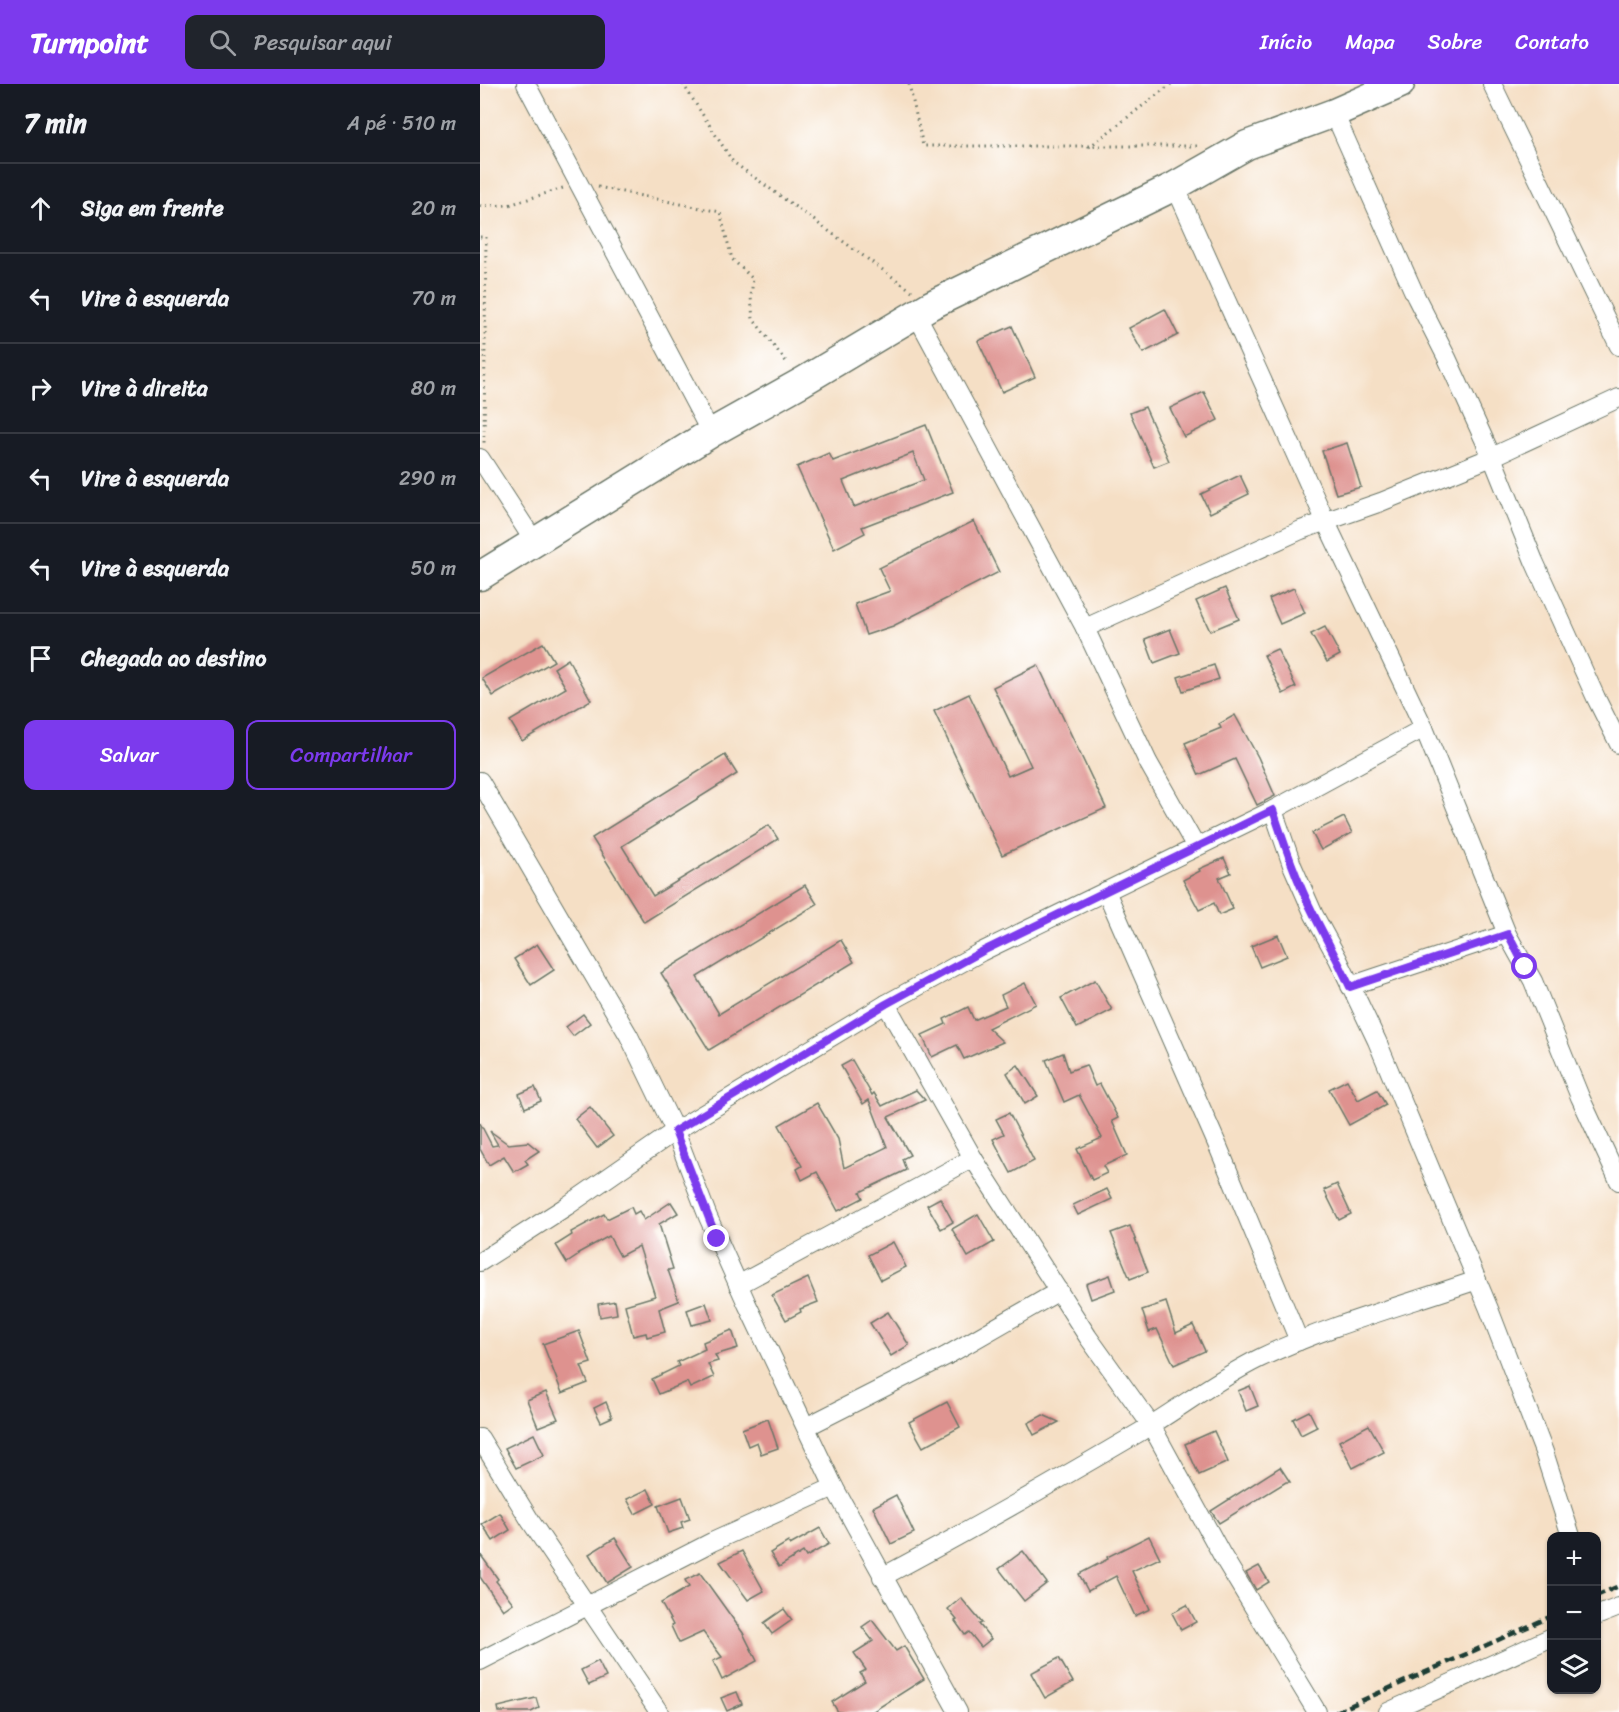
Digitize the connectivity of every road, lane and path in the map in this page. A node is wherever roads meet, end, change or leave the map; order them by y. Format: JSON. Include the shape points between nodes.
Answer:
{"nodes":[{"id":1,"x":526,"y":84,"type":"edge"},
{"id":2,"x":683,"y":84,"type":"edge"},
{"id":3,"x":909,"y":84,"type":"edge"},
{"id":4,"x":1171,"y":84,"type":"edge"},
{"id":5,"x":1400,"y":84,"type":"edge"},
{"id":6,"x":1492,"y":84,"type":"edge"},
{"id":7,"x":1334,"y":113,"type":"junction"},
{"id":8,"x":1202,"y":146,"type":"dead end"},
{"id":9,"x":1088,"y":147,"type":"junction"},
{"id":10,"x":578,"y":183,"type":"junction"},
{"id":11,"x":1175,"y":186,"type":"junction"},
{"id":12,"x":480,"y":206,"type":"edge"},
{"id":13,"x":480,"y":237,"type":"edge"},
{"id":14,"x":923,"y":309,"type":"junction"},
{"id":15,"x":1619,"y":346,"type":"edge"},
{"id":16,"x":802,"y":382,"type":"junction"},
{"id":17,"x":1619,"y":398,"type":"edge"},
{"id":18,"x":711,"y":433,"type":"junction"},
{"id":19,"x":1491,"y":457,"type":"junction"},
{"id":20,"x":482,"y":461,"type":"edge"},
{"id":21,"x":1325,"y":520,"type":"junction"},
{"id":22,"x":534,"y":541,"type":"junction"},
{"id":23,"x":480,"y":576,"type":"edge"},
{"id":24,"x":1085,"y":628,"type":"junction"},
{"id":25,"x":1424,"y":728,"type":"junction"},
{"id":26,"x":1619,"y":744,"type":"edge"},
{"id":27,"x":480,"y":781,"type":"edge"},
{"id":28,"x":1273,"y":810,"type":"junction"},
{"id":29,"x":1196,"y":848,"type":"junction"},
{"id":30,"x":1106,"y":891,"type":"junction"},
{"id":31,"x":1508,"y":934,"type":"junction"},
{"id":32,"x":1350,"y":987,"type":"junction"},
{"id":33,"x":886,"y":1004,"type":"junction"},
{"id":34,"x":675,"y":1131,"type":"junction"},
{"id":35,"x":973,"y":1158,"type":"junction"},
{"id":36,"x":1619,"y":1181,"type":"edge"},
{"id":37,"x":480,"y":1262,"type":"edge"},
{"id":38,"x":1477,"y":1280,"type":"junction"},
{"id":39,"x":738,"y":1285,"type":"junction"},
{"id":40,"x":1059,"y":1291,"type":"junction"},
{"id":41,"x":1299,"y":1341,"type":"junction"},
{"id":42,"x":1151,"y":1425,"type":"junction"},
{"id":43,"x":806,"y":1427,"type":"junction"},
{"id":44,"x":480,"y":1438,"type":"edge"},
{"id":45,"x":834,"y":1487,"type":"junction"},
{"id":46,"x":1570,"y":1532,"type":"edge"},
{"id":47,"x":882,"y":1577,"type":"junction"},
{"id":48,"x":586,"y":1605,"type":"junction"},
{"id":49,"x":1619,"y":1606,"type":"edge"},
{"id":50,"x":1601,"y":1614,"type":"edge"},
{"id":51,"x":1547,"y":1639,"type":"edge"},
{"id":52,"x":480,"y":1661,"type":"edge"},
{"id":53,"x":659,"y":1712,"type":"edge"},
{"id":54,"x":958,"y":1712,"type":"edge"},
{"id":55,"x":1317,"y":1712,"type":"edge"},
{"id":56,"x":1388,"y":1712,"type":"edge"}],
"edges":[{"from":1,"to":10,"type":"street"},
{"from":2,"to":14,"type":"path","via":[[733,162]]},
{"from":3,"to":9,"type":"path","via":[[922,146]]},
{"from":4,"to":9,"type":"path"},
{"from":5,"to":7,"type":"main road"},
{"from":6,"to":15,"type":"street"},
{"from":7,"to":11,"type":"main road","via":[[1247,145]]},
{"from":7,"to":19,"type":"street"},
{"from":8,"to":9,"type":"path"},
{"from":10,"to":12,"type":"path","via":[[510,205]]},
{"from":10,"to":16,"type":"path","via":[[720,212],[732,259],[753,279],[753,319]]},
{"from":10,"to":18,"type":"street"},
{"from":11,"to":14,"type":"main road"},
{"from":11,"to":21,"type":"street"},
{"from":13,"to":20,"type":"path","via":[[486,237]]},
{"from":14,"to":16,"type":"main road"},
{"from":14,"to":24,"type":"street"},
{"from":16,"to":18,"type":"main road"},
{"from":17,"to":19,"type":"street"},
{"from":18,"to":22,"type":"main road"},
{"from":19,"to":21,"type":"street","via":[[1381,502]]},
{"from":19,"to":26,"type":"street","via":[[1534,561]]},
{"from":20,"to":22,"type":"street"},
{"from":21,"to":24,"type":"street"},
{"from":21,"to":25,"type":"street"},
{"from":22,"to":23,"type":"main road"},
{"from":24,"to":29,"type":"street","via":[[1148,762]]},
{"from":25,"to":28,"type":"street"},
{"from":25,"to":31,"type":"street"},
{"from":27,"to":34,"type":"street","via":[[628,1036]]},
{"from":28,"to":29,"type":"street"},
{"from":28,"to":32,"type":"street","via":[[1305,895]]},
{"from":29,"to":30,"type":"street"},
{"from":30,"to":33,"type":"street"},
{"from":30,"to":41,"type":"street"},
{"from":31,"to":32,"type":"street"},
{"from":31,"to":36,"type":"street","via":[[1533,981]]},
{"from":32,"to":38,"type":"street","via":[[1377,1041]]},
{"from":33,"to":34,"type":"street"},
{"from":33,"to":35,"type":"street"},
{"from":34,"to":37,"type":"street"},
{"from":34,"to":39,"type":"street"},
{"from":35,"to":39,"type":"street"},
{"from":35,"to":40,"type":"street"},
{"from":38,"to":41,"type":"street"},
{"from":38,"to":46,"type":"street","via":[[1540,1442]]},
{"from":39,"to":43,"type":"street"},
{"from":40,"to":42,"type":"street"},
{"from":40,"to":43,"type":"street","via":[[946,1356]]},
{"from":41,"to":42,"type":"street","via":[[1230,1373]]},
{"from":42,"to":47,"type":"street"},
{"from":42,"to":55,"type":"street","via":[[1222,1555]]},
{"from":43,"to":45,"type":"street"},
{"from":44,"to":48,"type":"street"},
{"from":45,"to":47,"type":"street"},
{"from":45,"to":48,"type":"street"},
{"from":47,"to":54,"type":"street"},
{"from":48,"to":52,"type":"street"},
{"from":48,"to":53,"type":"street"},
{"from":49,"to":50,"type":"street"},
{"from":51,"to":56,"type":"street"}]}
